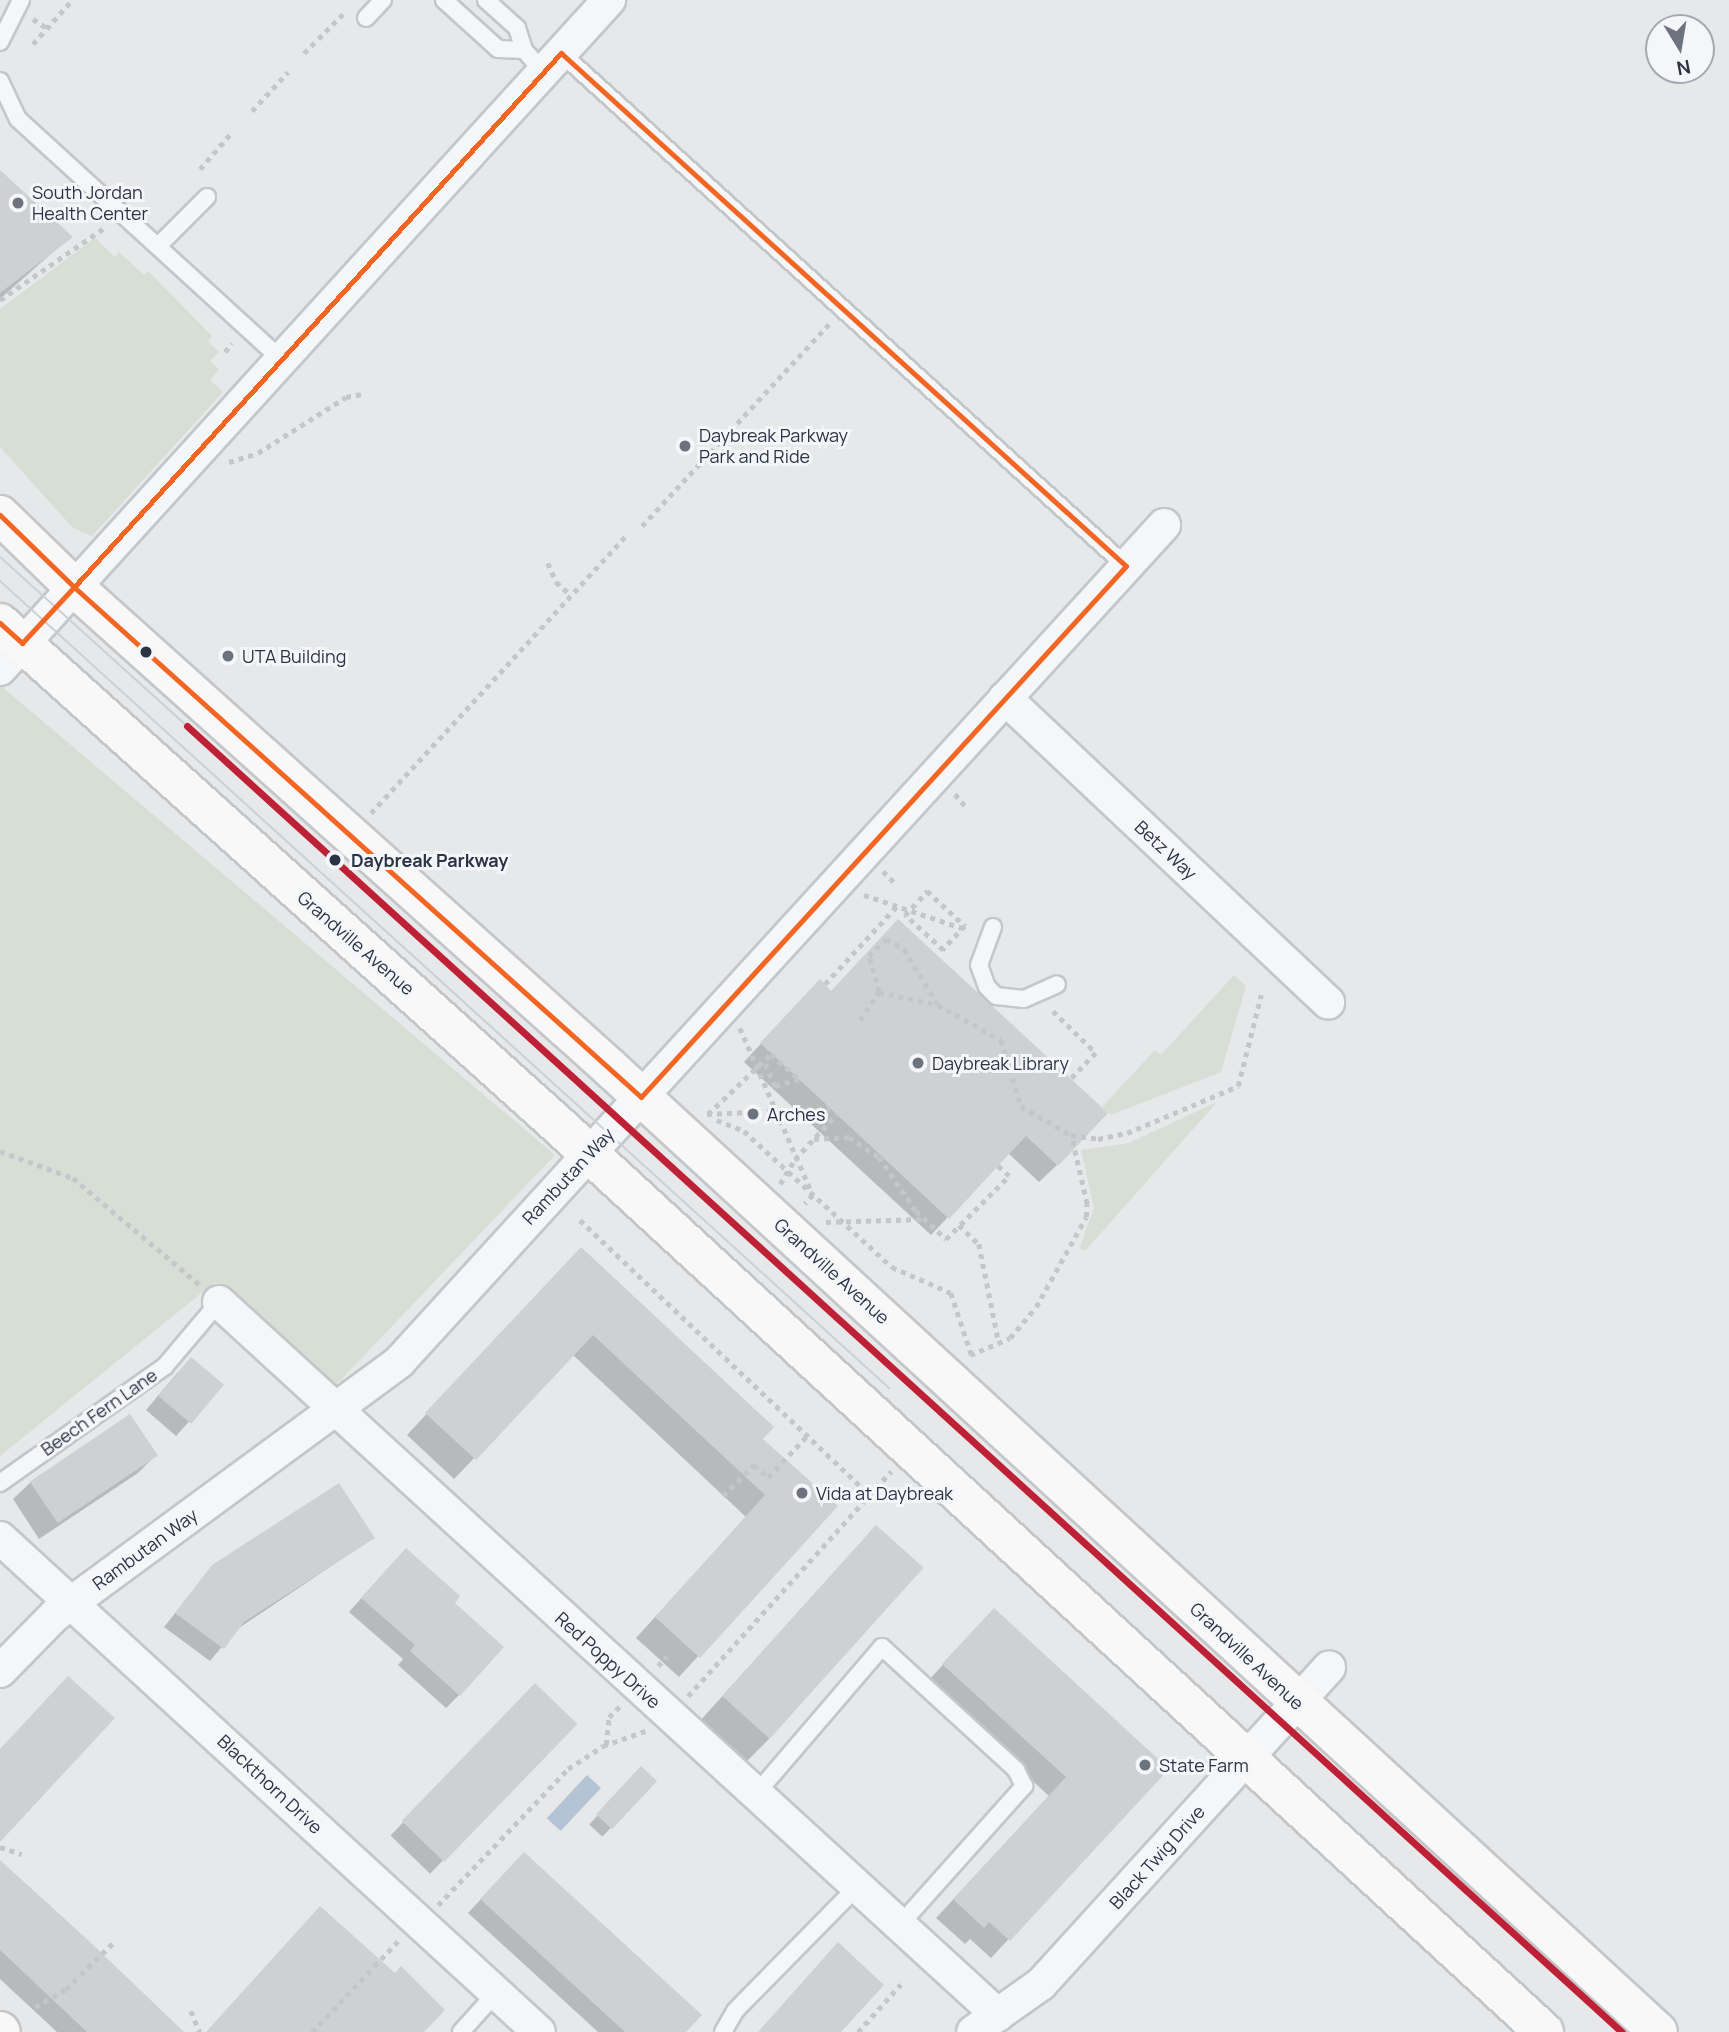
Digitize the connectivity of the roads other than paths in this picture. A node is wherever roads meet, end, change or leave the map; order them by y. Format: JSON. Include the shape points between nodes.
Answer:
{"nodes":[{"id":1,"x":21,"y":0,"type":"edge"},
{"id":2,"x":383,"y":0,"type":"edge"},
{"id":3,"x":444,"y":0,"type":"edge"},
{"id":4,"x":486,"y":0,"type":"edge"},
{"id":5,"x":609,"y":0,"type":"edge"},
{"id":6,"x":366,"y":18,"type":"dead end"},
{"id":7,"x":0,"y":42,"type":"edge"},
{"id":8,"x":543,"y":58,"type":"junction"},
{"id":9,"x":0,"y":81,"type":"edge"},
{"id":10,"x":207,"y":197,"type":"dead end"},
{"id":11,"x":159,"y":245,"type":"junction"},
{"id":12,"x":282,"y":360,"type":"junction"},
{"id":13,"x":0,"y":515,"type":"edge"},
{"id":14,"x":1164,"y":525,"type":"dead end"},
{"id":15,"x":1126,"y":566,"type":"junction"},
{"id":16,"x":74,"y":587,"type":"junction"},
{"id":17,"x":7,"y":645,"type":"edge"},
{"id":18,"x":1005,"y":698,"type":"junction"},
{"id":19,"x":993,"y":927,"type":"dead end"},
{"id":20,"x":1057,"y":984,"type":"dead end"},
{"id":21,"x":1328,"y":1002,"type":"dead end"},
{"id":22,"x":641,"y":1097,"type":"junction"},
{"id":23,"x":589,"y":1154,"type":"junction"},
{"id":24,"x":219,"y":1302,"type":"joint"},
{"id":25,"x":338,"y":1410,"type":"junction"},
{"id":26,"x":0,"y":1483,"type":"edge"},
{"id":27,"x":0,"y":1538,"type":"edge"},
{"id":28,"x":71,"y":1603,"type":"junction"},
{"id":29,"x":1329,"y":1667,"type":"dead end"},
{"id":30,"x":0,"y":1671,"type":"edge"},
{"id":31,"x":1297,"y":1703,"type":"junction"},
{"id":32,"x":1247,"y":1758,"type":"junction"},
{"id":33,"x":755,"y":1795,"type":"junction"},
{"id":34,"x":856,"y":1888,"type":"junction"},
{"id":35,"x":898,"y":1927,"type":"junction"},
{"id":36,"x":496,"y":1993,"type":"junction"},
{"id":37,"x":986,"y":2023,"type":"edge"},
{"id":38,"x":461,"y":2032,"type":"edge"},
{"id":39,"x":538,"y":2032,"type":"edge"},
{"id":40,"x":723,"y":2032,"type":"edge"},
{"id":41,"x":1544,"y":2032,"type":"edge"},
{"id":42,"x":1658,"y":2032,"type":"edge"}],
"edges":[{"from":1,"to":7,"type":"lane"},
{"from":2,"to":6,"type":"lane"},
{"from":3,"to":8,"type":"lane","via":[[498,49]]},
{"from":4,"to":8,"type":"lane"},
{"from":5,"to":8,"type":"street"},
{"from":8,"to":12,"type":"street"},
{"from":8,"to":15,"type":"lane"},
{"from":9,"to":11,"type":"lane","via":[[18,120]]},
{"from":10,"to":11,"type":"lane"},
{"from":11,"to":12,"type":"lane"},
{"from":12,"to":16,"type":"street"},
{"from":13,"to":16,"type":"street","name":"Grandville Avenue"},
{"from":14,"to":15,"type":"street","name":"Rambutan Way"},
{"from":15,"to":18,"type":"street","name":"Rambutan Way"},
{"from":16,"to":17,"type":"street"},
{"from":16,"to":22,"type":"street","name":"Grandville Avenue"},
{"from":17,"to":23,"type":"street","name":"Grandville Avenue"},
{"from":18,"to":21,"type":"street","name":"Betz Way"},
{"from":18,"to":22,"type":"street","name":"Rambutan Way"},
{"from":19,"to":20,"type":"lane","via":[[979,965],[987,987],[996,996],[1024,999]]},
{"from":22,"to":23,"type":"street","name":"Rambutan Way"},
{"from":22,"to":31,"type":"street","name":"Grandville Avenue"},
{"from":23,"to":25,"type":"street","name":"Rambutan Way","via":[[399,1362]]},
{"from":23,"to":32,"type":"street","name":"Grandville Avenue"},
{"from":24,"to":25,"type":"street","name":"Red Poppy Drive"},
{"from":24,"to":26,"type":"lane","name":"Beech Fern Lane","via":[[164,1366]]},
{"from":25,"to":28,"type":"street","name":"Rambutan Way"},
{"from":25,"to":33,"type":"street","name":"Red Poppy Drive"},
{"from":27,"to":28,"type":"street","name":"Blackthorn Drive"},
{"from":28,"to":30,"type":"street","name":"Rambutan Way"},
{"from":28,"to":36,"type":"street","name":"Blackthorn Drive"},
{"from":29,"to":31,"type":"street","name":"Black Twig Drive"},
{"from":31,"to":32,"type":"street","name":"Black Twig Drive"},
{"from":31,"to":42,"type":"street","name":"Grandville Avenue"},
{"from":32,"to":37,"type":"street","name":"Black Twig Drive","via":[[1041,1984]]},
{"from":32,"to":41,"type":"street","name":"Grandville Avenue"},
{"from":33,"to":34,"type":"street","name":"Red Poppy Drive"},
{"from":33,"to":35,"type":"lane","via":[[882,1647],[1016,1770],[1024,1786]]},
{"from":34,"to":35,"type":"street","name":"Red Poppy Drive"},
{"from":34,"to":40,"type":"lane","via":[[735,2011]]},
{"from":35,"to":37,"type":"street","name":"Red Poppy Drive"},
{"from":36,"to":38,"type":"lane"},
{"from":36,"to":39,"type":"street","name":"Blackthorn Drive"}]}
